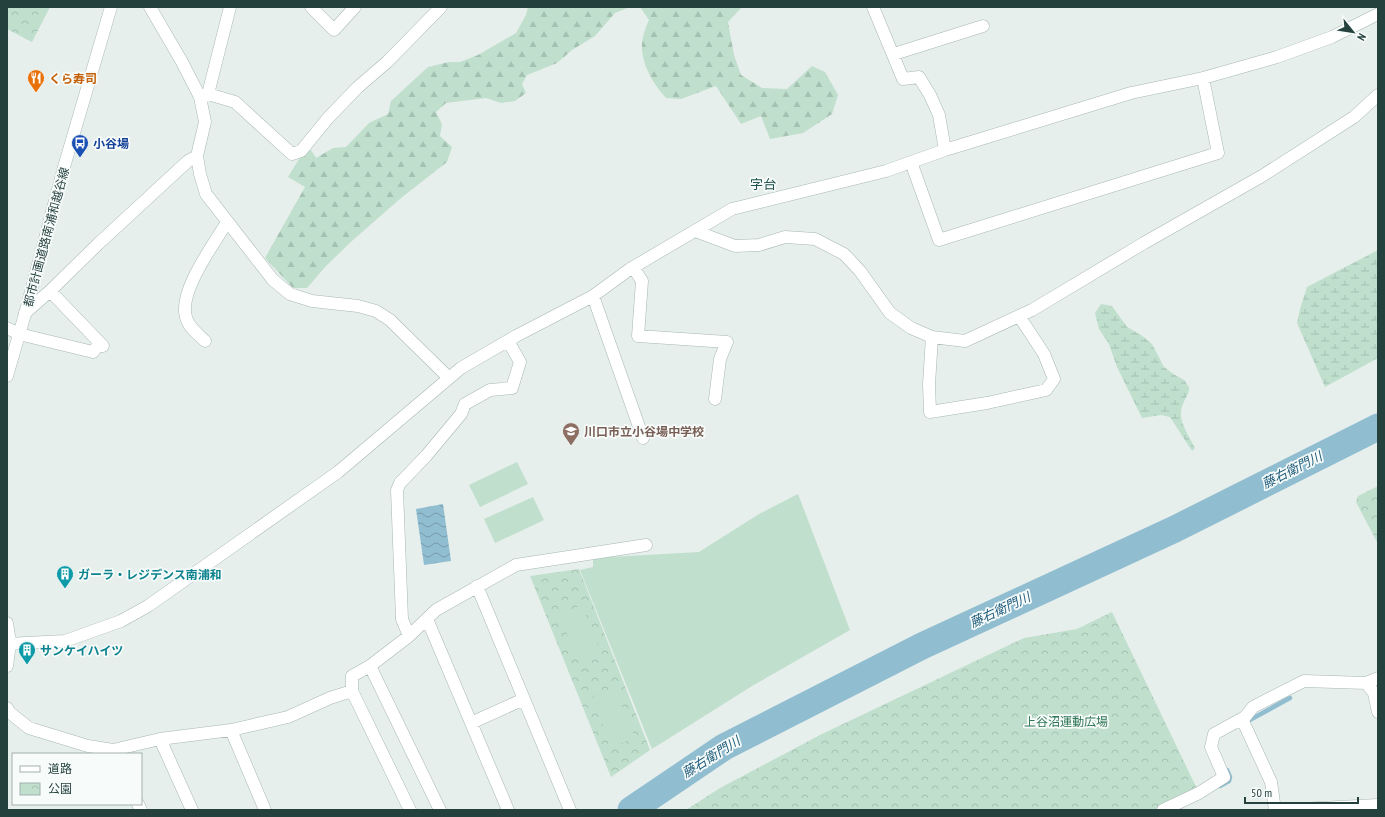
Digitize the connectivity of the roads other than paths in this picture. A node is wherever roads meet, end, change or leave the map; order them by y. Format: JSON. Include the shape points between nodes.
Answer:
{"nodes":[{"id":1,"x":111,"y":7,"type":"edge"},
{"id":2,"x":150,"y":7,"type":"edge"},
{"id":3,"x":230,"y":7,"type":"edge"},
{"id":4,"x":311,"y":7,"type":"edge"},
{"id":5,"x":355,"y":7,"type":"edge"},
{"id":6,"x":441,"y":7,"type":"edge"},
{"id":7,"x":873,"y":7,"type":"edge"},
{"id":8,"x":1378,"y":14,"type":"edge"},
{"id":9,"x":983,"y":26,"type":"dead end"},
{"id":10,"x":894,"y":54,"type":"junction"},
{"id":11,"x":1203,"y":78,"type":"junction"},
{"id":12,"x":1378,"y":95,"type":"edge"},
{"id":13,"x":204,"y":96,"type":"junction"},
{"id":14,"x":946,"y":150,"type":"junction"},
{"id":15,"x":198,"y":156,"type":"junction"},
{"id":16,"x":911,"y":162,"type":"junction"},
{"id":17,"x":228,"y":222,"type":"junction"},
{"id":18,"x":695,"y":230,"type":"junction"},
{"id":19,"x":633,"y":267,"type":"junction"},
{"id":20,"x":50,"y":291,"type":"junction"},
{"id":21,"x":593,"y":296,"type":"junction"},
{"id":22,"x":25,"y":313,"type":"junction"},
{"id":23,"x":1019,"y":316,"type":"junction"},
{"id":24,"x":7,"y":328,"type":"edge"},
{"id":25,"x":18,"y":334,"type":"junction"},
{"id":26,"x":932,"y":337,"type":"junction"},
{"id":27,"x":205,"y":341,"type":"dead end"},
{"id":28,"x":508,"y":341,"type":"junction"},
{"id":29,"x":7,"y":376,"type":"edge"},
{"id":30,"x":449,"y":378,"type":"junction"},
{"id":31,"x":715,"y":399,"type":"dead end"},
{"id":32,"x":644,"y":438,"type":"dead end"},
{"id":33,"x":646,"y":545,"type":"dead end"},
{"id":34,"x":477,"y":586,"type":"junction"},
{"id":35,"x":427,"y":619,"type":"junction"},
{"id":36,"x":7,"y":623,"type":"edge"},
{"id":37,"x":409,"y":636,"type":"junction"},
{"id":38,"x":9,"y":643,"type":"edge"},
{"id":39,"x":7,"y":666,"type":"edge"},
{"id":40,"x":370,"y":666,"type":"junction"},
{"id":41,"x":1378,"y":678,"type":"edge"},
{"id":42,"x":1366,"y":683,"type":"junction"},
{"id":43,"x":352,"y":691,"type":"junction"},
{"id":44,"x":1376,"y":694,"type":"edge"},
{"id":45,"x":524,"y":699,"type":"junction"},
{"id":46,"x":7,"y":708,"type":"edge"},
{"id":47,"x":1378,"y":712,"type":"edge"},
{"id":48,"x":1242,"y":719,"type":"junction"},
{"id":49,"x":471,"y":723,"type":"junction"},
{"id":50,"x":231,"y":730,"type":"junction"},
{"id":51,"x":160,"y":739,"type":"junction"},
{"id":52,"x":114,"y":752,"type":"edge"},
{"id":53,"x":1378,"y":805,"type":"edge"},
{"id":54,"x":192,"y":810,"type":"edge"},
{"id":55,"x":265,"y":810,"type":"edge"},
{"id":56,"x":410,"y":810,"type":"edge"},
{"id":57,"x":440,"y":810,"type":"edge"},
{"id":58,"x":508,"y":810,"type":"edge"},
{"id":59,"x":570,"y":810,"type":"edge"},
{"id":60,"x":1163,"y":810,"type":"edge"},
{"id":61,"x":1275,"y":810,"type":"edge"},
{"id":62,"x":1281,"y":810,"type":"edge"}],
"edges":[{"from":1,"to":22,"type":"street","name":"都市計画道路南浦和越谷線"},
{"from":2,"to":13,"type":"street"},
{"from":3,"to":13,"type":"street"},
{"from":4,"to":5,"type":"street","via":[[334,30]]},
{"from":6,"to":13,"type":"street","via":[[358,87],[301,151],[292,154],[235,102]]},
{"from":7,"to":10,"type":"street"},
{"from":8,"to":11,"type":"street","via":[[1307,47]]},
{"from":9,"to":10,"type":"street"},
{"from":10,"to":14,"type":"street","via":[[903,79],[919,77],[930,95],[938,115]]},
{"from":11,"to":14,"type":"street","via":[[1131,93]]},
{"from":11,"to":16,"type":"street","via":[[1218,154],[938,240]]},
{"from":12,"to":23,"type":"street","via":[[1354,117],[1262,176]]},
{"from":13,"to":15,"type":"street","via":[[206,122]]},
{"from":14,"to":16,"type":"street"},
{"from":15,"to":17,"type":"street","via":[[206,194]]},
{"from":15,"to":20,"type":"street","via":[[188,161]]},
{"from":16,"to":18,"type":"street","via":[[886,171],[732,209]]},
{"from":17,"to":27,"type":"street","via":[[207,254],[184,303],[186,318]]},
{"from":17,"to":30,"type":"street","via":[[274,280],[290,294],[312,301],[358,306],[376,311],[390,320]]},
{"from":18,"to":19,"type":"street"},
{"from":18,"to":26,"type":"street","via":[[735,246],[759,245],[785,237],[816,239],[844,254],[860,271],[890,313],[911,328]]},
{"from":19,"to":21,"type":"street"},
{"from":19,"to":31,"type":"street","via":[[642,281],[638,336],[727,342],[720,359]]},
{"from":20,"to":22,"type":"street"},
{"from":20,"to":25,"type":"street","via":[[102,344],[93,352]]},
{"from":21,"to":28,"type":"street"},
{"from":21,"to":32,"type":"street"},
{"from":22,"to":25,"type":"street","name":"都市計画道路南浦和越谷線"},
{"from":23,"to":26,"type":"street","via":[[965,341]]},
{"from":23,"to":26,"type":"street","via":[[1044,354],[1054,379],[1046,390],[930,412]]},
{"from":24,"to":25,"type":"street"},
{"from":25,"to":29,"type":"street","name":"都市計画道路南浦和越谷線"},
{"from":28,"to":30,"type":"street","via":[[461,368]]},
{"from":28,"to":37,"type":"street","via":[[520,362],[512,388],[490,390],[465,404],[461,414],[400,483],[397,490],[402,619]]},
{"from":30,"to":38,"type":"street","via":[[338,472],[122,622],[65,641]]},
{"from":33,"to":34,"type":"street","via":[[516,565]]},
{"from":34,"to":35,"type":"street","via":[[436,610]]},
{"from":34,"to":45,"type":"street"},
{"from":35,"to":37,"type":"street"},
{"from":35,"to":49,"type":"street"},
{"from":36,"to":38,"type":"street"},
{"from":37,"to":40,"type":"street"},
{"from":38,"to":39,"type":"street"},
{"from":40,"to":43,"type":"street","via":[[352,676]]},
{"from":40,"to":57,"type":"street"},
{"from":41,"to":42,"type":"street"},
{"from":42,"to":44,"type":"street"},
{"from":42,"to":48,"type":"street","via":[[1304,681],[1253,708]]},
{"from":43,"to":50,"type":"street","via":[[288,717]]},
{"from":43,"to":56,"type":"street"},
{"from":44,"to":47,"type":"street"},
{"from":45,"to":49,"type":"street"},
{"from":45,"to":59,"type":"street"},
{"from":46,"to":52,"type":"street","via":[[8,712],[29,728]]},
{"from":48,"to":60,"type":"street","via":[[1214,734],[1211,747],[1224,777],[1199,793]]},
{"from":48,"to":61,"type":"street","via":[[1271,782]]},
{"from":49,"to":58,"type":"street"},
{"from":50,"to":51,"type":"street"},
{"from":50,"to":55,"type":"street"},
{"from":51,"to":52,"type":"street"},
{"from":51,"to":54,"type":"street"},
{"from":53,"to":62,"type":"street"}]}
